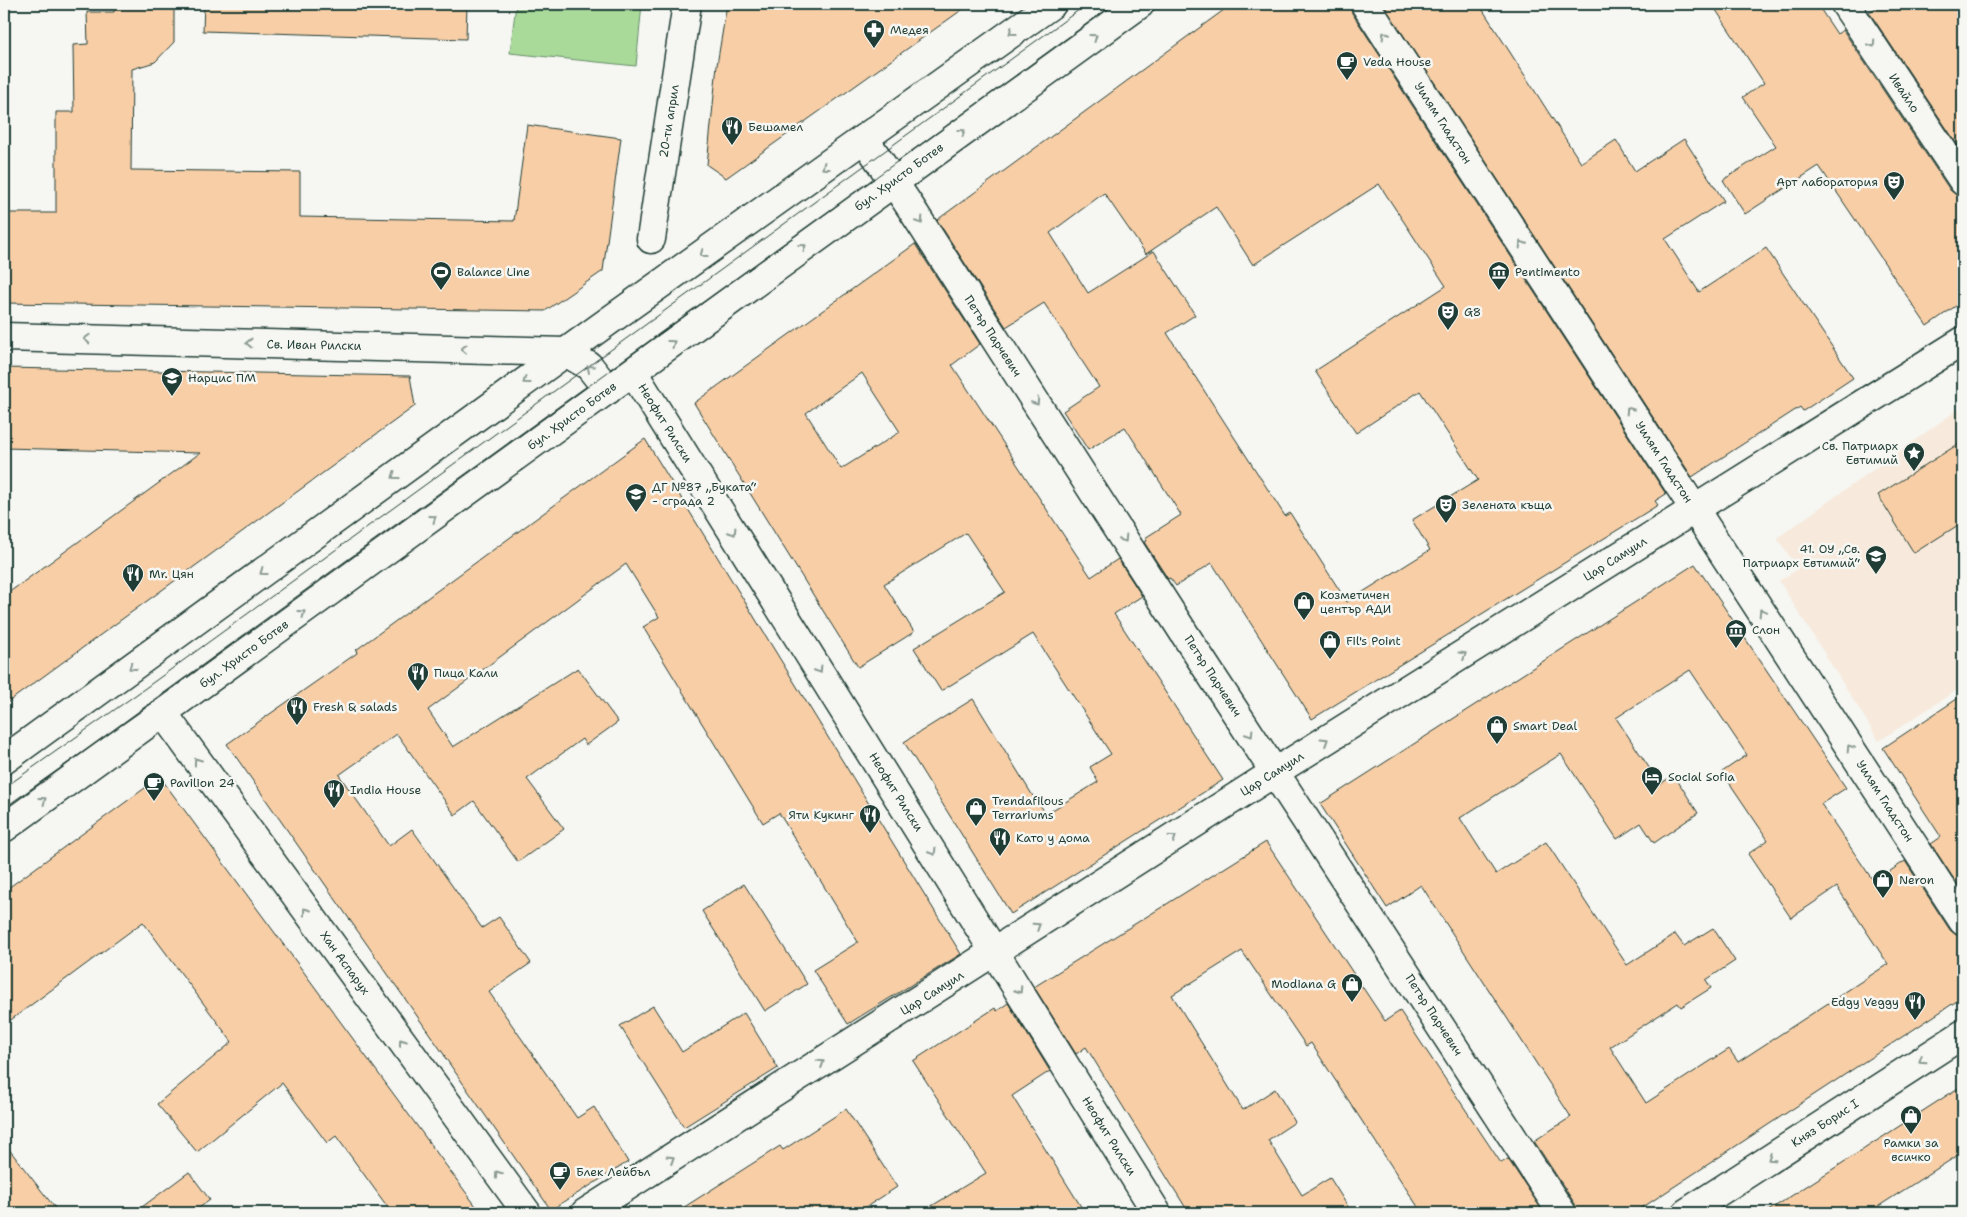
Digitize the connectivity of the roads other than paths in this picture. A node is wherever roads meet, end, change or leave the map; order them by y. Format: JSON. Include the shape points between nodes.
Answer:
{"nodes":[{"id":1,"x":687,"y":4,"type":"edge"},
{"id":2,"x":1052,"y":4,"type":"edge"},
{"id":3,"x":1140,"y":4,"type":"edge"},
{"id":4,"x":1365,"y":4,"type":"edge"},
{"id":5,"x":1845,"y":4,"type":"edge"},
{"id":6,"x":864,"y":138,"type":"junction"},
{"id":7,"x":894,"y":180,"type":"junction"},
{"id":8,"x":1963,"y":182,"type":"edge"},
{"id":9,"x":651,"y":239,"type":"dead end"},
{"id":10,"x":4,"y":337,"type":"edge"},
{"id":11,"x":1963,"y":341,"type":"edge"},
{"id":12,"x":566,"y":352,"type":"junction"},
{"id":13,"x":633,"y":372,"type":"junction"},
{"id":14,"x":608,"y":390,"type":"junction"},
{"id":15,"x":1694,"y":509,"type":"junction"},
{"id":16,"x":163,"y":713,"type":"junction"},
{"id":17,"x":4,"y":760,"type":"edge"},
{"id":18,"x":1275,"y":772,"type":"junction"},
{"id":19,"x":4,"y":828,"type":"edge"},
{"id":20,"x":1963,"y":921,"type":"edge"},
{"id":21,"x":996,"y":952,"type":"junction"},
{"id":22,"x":1963,"y":1034,"type":"edge"},
{"id":23,"x":527,"y":1213,"type":"edge"},
{"id":24,"x":585,"y":1213,"type":"edge"},
{"id":25,"x":1157,"y":1213,"type":"edge"},
{"id":26,"x":1562,"y":1213,"type":"edge"},
{"id":27,"x":1686,"y":1213,"type":"edge"}],
"edges":[{"from":1,"to":9,"type":"street","name":"20-ти април"},
{"from":2,"to":6,"type":"street","one_way":true},
{"from":7,"to":3,"type":"street","name":"бул. Христо Ботев","one_way":true},
{"from":15,"to":4,"type":"street","name":"Уилям Гладстон","one_way":true},
{"from":5,"to":8,"type":"street","name":"Ивайло","one_way":true},
{"from":6,"to":7,"type":"street","name":"Петър Парчевич"},
{"from":6,"to":12,"type":"street","one_way":true},
{"from":13,"to":7,"type":"street","name":"бул. Христо Ботев","one_way":true},
{"from":7,"to":18,"type":"street","name":"Петър Парчевич","one_way":true},
{"from":12,"to":10,"type":"street","name":"Св. Иван Рилски","one_way":true},
{"from":11,"to":15,"type":"street","name":"Цар Самуил"},
{"from":14,"to":12,"type":"street","name":"Св. Иван Рилски","one_way":true,"via":[[589,366]]},
{"from":12,"to":17,"type":"street","one_way":true},
{"from":13,"to":14,"type":"street","name":"бул. Христо Ботев"},
{"from":13,"to":21,"type":"street","name":"Неофит Рилски","one_way":true},
{"from":16,"to":14,"type":"street","name":"бул. Христо Ботев","one_way":true},
{"from":18,"to":15,"type":"street","name":"Цар Самуил","one_way":true},
{"from":20,"to":15,"type":"street","name":"Уилям Гладстон","one_way":true},
{"from":19,"to":16,"type":"street","name":"бул. Христо Ботев","one_way":true},
{"from":23,"to":16,"type":"street","name":"Хан Аспарух","one_way":true},
{"from":21,"to":18,"type":"street","name":"Цар Самуил","one_way":true},
{"from":18,"to":26,"type":"street","name":"Петър Парчевич"},
{"from":24,"to":21,"type":"street","name":"Цар Самуил","one_way":true},
{"from":21,"to":25,"type":"street","name":"Неофит Рилски","one_way":true},
{"from":22,"to":27,"type":"street","name":"Княз Борис I","one_way":true}]}
